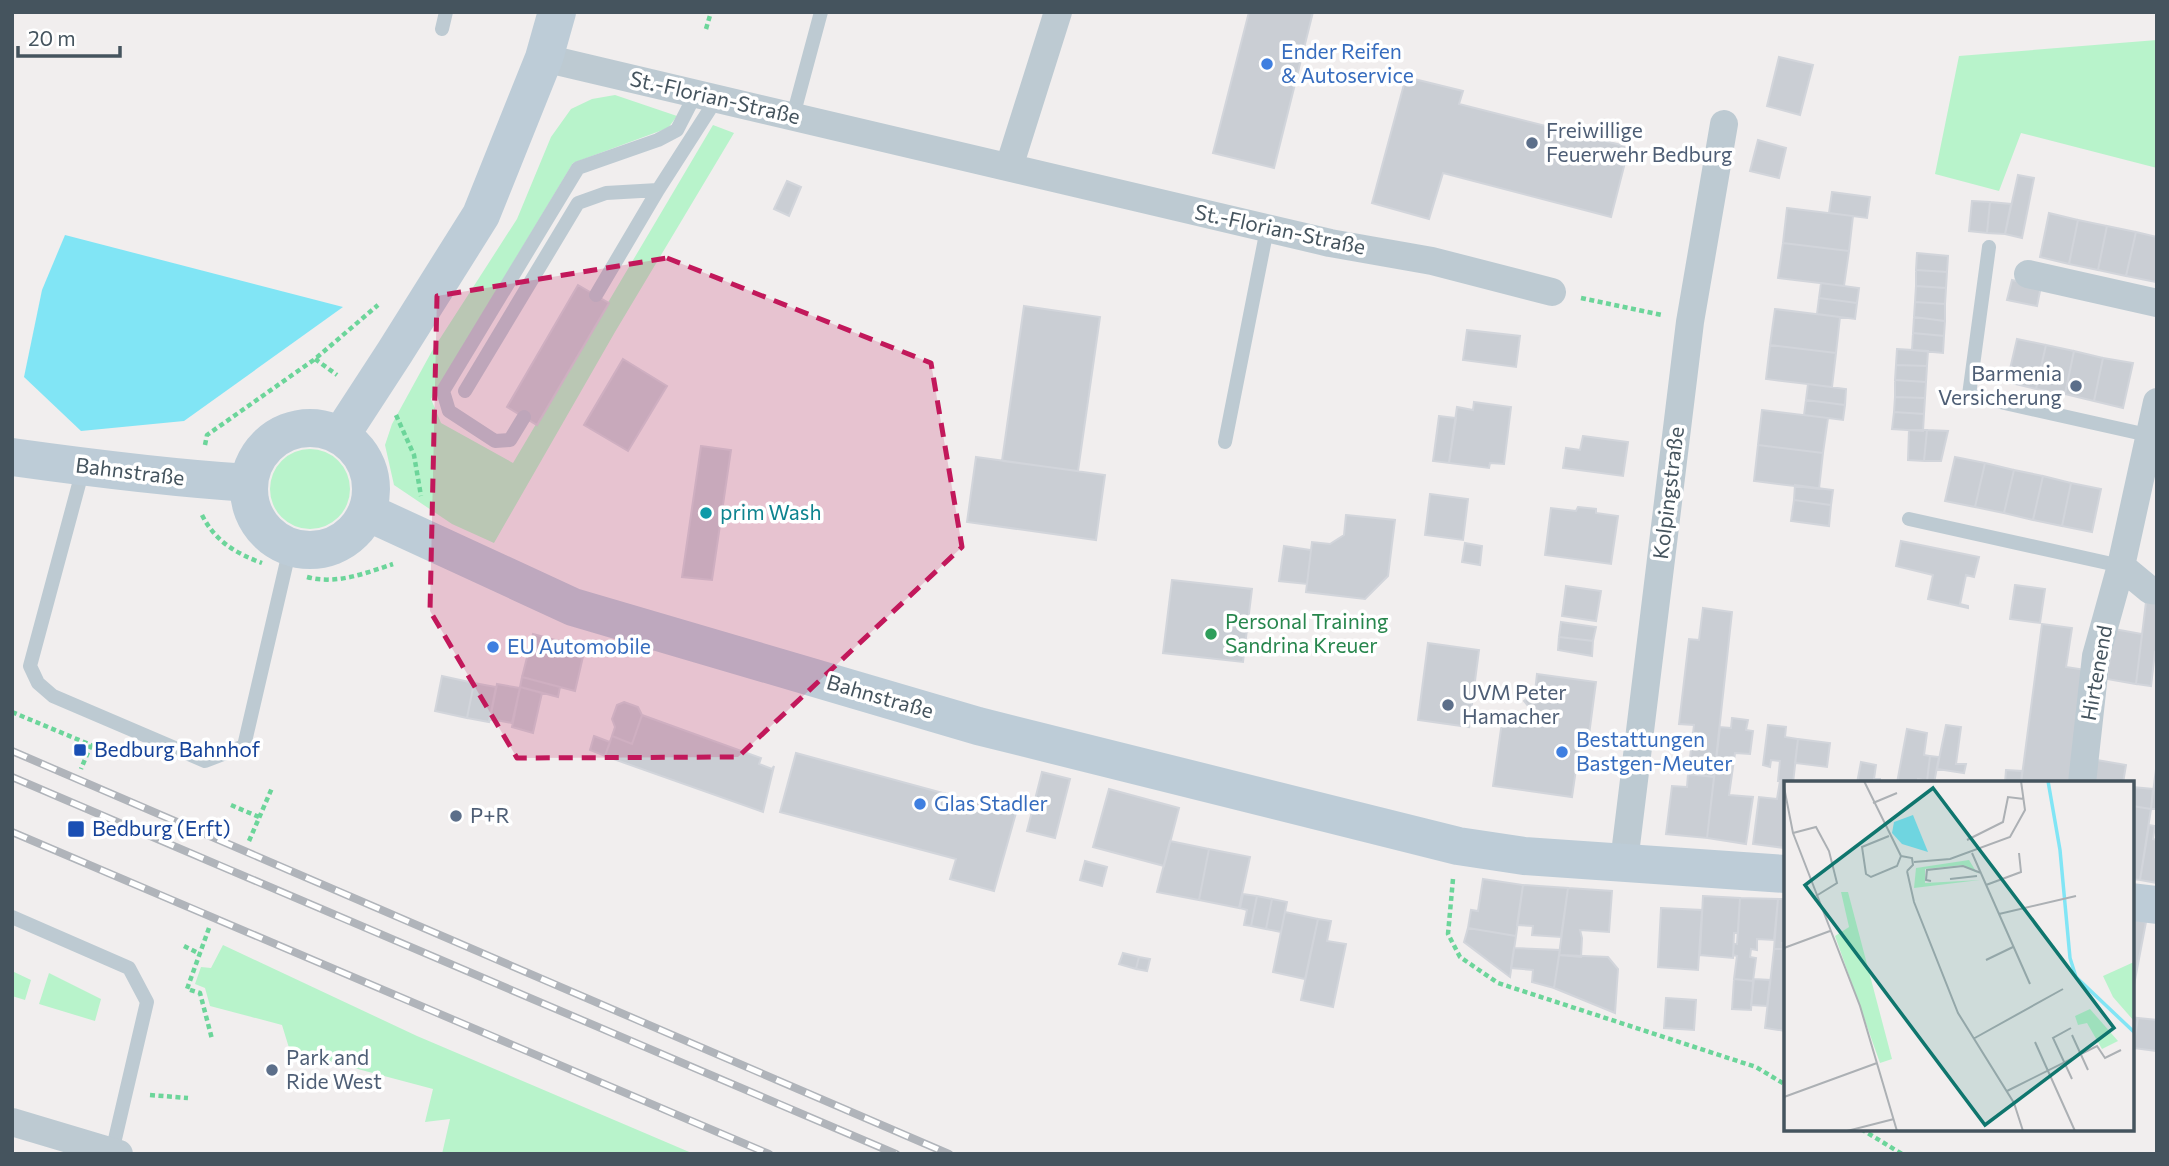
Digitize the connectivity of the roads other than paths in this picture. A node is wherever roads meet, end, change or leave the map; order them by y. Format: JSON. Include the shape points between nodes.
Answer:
{"nodes":[{"id":1,"x":446,"y":12,"type":"edge"},
{"id":2,"x":557,"y":12,"type":"edge"},
{"id":3,"x":821,"y":12,"type":"edge"},
{"id":4,"x":1058,"y":12,"type":"edge"},
{"id":5,"x":442,"y":29,"type":"dead end"},
{"id":6,"x":544,"y":58,"type":"junction"},
{"id":7,"x":707,"y":96,"type":"junction"},
{"id":8,"x":793,"y":116,"type":"junction"},
{"id":9,"x":1724,"y":124,"type":"dead end"},
{"id":10,"x":1009,"y":167,"type":"junction"},
{"id":11,"x":658,"y":190,"type":"junction"},
{"id":12,"x":1267,"y":229,"type":"junction"},
{"id":13,"x":1989,"y":247,"type":"dead end"},
{"id":14,"x":2028,"y":274,"type":"dead end"},
{"id":15,"x":1552,"y":292,"type":"road end"},
{"id":16,"x":596,"y":295,"type":"dead end"},
{"id":17,"x":2157,"y":303,"type":"edge"},
{"id":18,"x":465,"y":391,"type":"dead end"},
{"id":19,"x":2157,"y":402,"type":"edge"},
{"id":20,"x":524,"y":417,"type":"dead end"},
{"id":21,"x":341,"y":435,"type":"junction"},
{"id":22,"x":2153,"y":437,"type":"edge"},
{"id":23,"x":1225,"y":442,"type":"dead end"},
{"id":24,"x":12,"y":457,"type":"edge"},
{"id":25,"x":84,"y":467,"type":"junction"},
{"id":26,"x":249,"y":483,"type":"junction"},
{"id":27,"x":367,"y":512,"type":"junction"},
{"id":28,"x":1909,"y":519,"type":"dead end"},
{"id":29,"x":288,"y":559,"type":"junction"},
{"id":30,"x":2121,"y":566,"type":"junction"},
{"id":31,"x":2157,"y":590,"type":"edge"},
{"id":32,"x":2082,"y":781,"type":"edge"},
{"id":33,"x":1623,"y":862,"type":"junction"},
{"id":34,"x":1784,"y":874,"type":"edge"},
{"id":35,"x":2134,"y":902,"type":"edge"},
{"id":36,"x":2157,"y":905,"type":"edge"},
{"id":37,"x":12,"y":917,"type":"edge"},
{"id":38,"x":12,"y":1122,"type":"edge"},
{"id":39,"x":116,"y":1153,"type":"edge"}],
"edges":[{"from":1,"to":5,"type":"lane"},
{"from":2,"to":6,"type":"street"},
{"from":3,"to":8,"type":"lane"},
{"from":4,"to":10,"type":"street"},
{"from":6,"to":7,"type":"street","name":"St.-Florian-Straße"},
{"from":6,"to":21,"type":"street","via":[[481,215]]},
{"from":7,"to":8,"type":"street","name":"St.-Florian-Straße"},
{"from":7,"to":11,"type":"lane"},
{"from":7,"to":20,"type":"lane","via":[[677,130],[578,168],[443,391],[449,411],[495,441],[510,440]]},
{"from":8,"to":10,"type":"street","name":"St.-Florian-Straße"},
{"from":9,"to":33,"type":"street","name":"Kolpingstraße","via":[[1690,321]]},
{"from":10,"to":12,"type":"street","name":"St.-Florian-Straße"},
{"from":11,"to":16,"type":"lane"},
{"from":11,"to":18,"type":"lane","via":[[606,193],[578,203]]},
{"from":12,"to":15,"type":"street","name":"St.-Florian-Straße","via":[[1432,261]]},
{"from":12,"to":23,"type":"lane"},
{"from":13,"to":22,"type":"lane","via":[[1969,395]]},
{"from":14,"to":17,"type":"street"},
{"from":19,"to":22,"type":"street","name":"Hirtenend"},
{"from":21,"to":26,"type":"street","via":[[313,427],[278,436],[257,458]]},
{"from":21,"to":27,"type":"street","via":[[368,467],[372,488]]},
{"from":22,"to":30,"type":"street","name":"Hirtenend"},
{"from":24,"to":25,"type":"street","name":"Bahnstraße"},
{"from":25,"to":26,"type":"street","name":"Bahnstraße"},
{"from":25,"to":29,"type":"lane","via":[[30,666],[38,683],[53,696],[205,761],[244,746]]},
{"from":26,"to":29,"type":"street","via":[[250,503],[258,522]]},
{"from":27,"to":29,"type":"street","via":[[352,534],[337,545]]},
{"from":27,"to":33,"type":"street","name":"Bahnstraße","via":[[573,607],[978,726],[1458,846],[1524,856]]},
{"from":28,"to":30,"type":"lane"},
{"from":30,"to":31,"type":"street","via":[[2150,590]]},
{"from":30,"to":32,"type":"street","name":"Hirtenend","via":[[2096,656]]},
{"from":33,"to":34,"type":"street"},
{"from":35,"to":36,"type":"street"},
{"from":37,"to":39,"type":"lane","via":[[129,968],[147,1002]]},
{"from":38,"to":39,"type":"street"}]}
